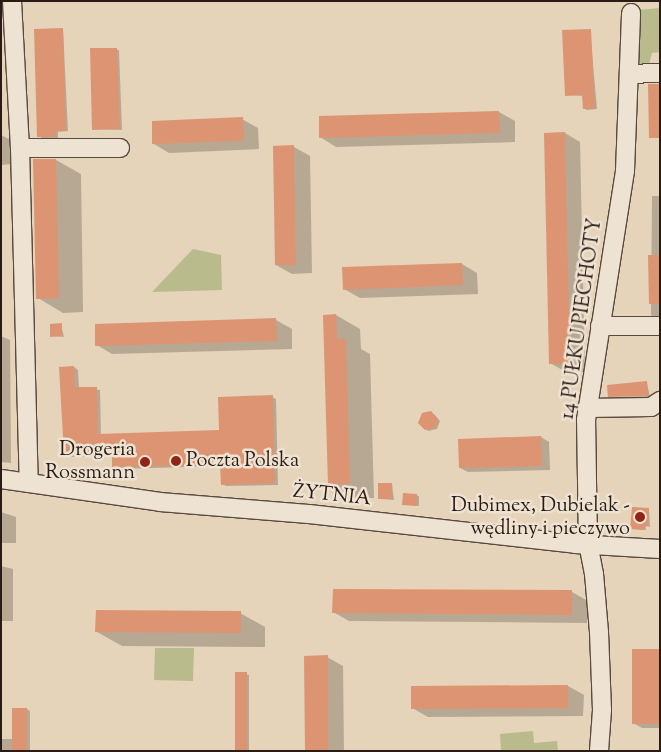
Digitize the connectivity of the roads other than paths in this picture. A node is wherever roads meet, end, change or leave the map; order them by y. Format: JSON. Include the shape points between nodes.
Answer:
{"nodes":[{"id":1,"x":12,"y":1,"type":"edge"},
{"id":2,"x":631,"y":13,"type":"dead end"},
{"id":3,"x":660,"y":73,"type":"edge"},
{"id":4,"x":629,"y":74,"type":"junction"},
{"id":5,"x":20,"y":148,"type":"junction"},
{"id":6,"x":120,"y":148,"type":"dead end"},
{"id":7,"x":600,"y":326,"type":"junction"},
{"id":8,"x":660,"y":326,"type":"edge"},
{"id":9,"x":660,"y":401,"type":"edge"},
{"id":10,"x":587,"y":408,"type":"junction"},
{"id":11,"x":1,"y":479,"type":"edge"},
{"id":12,"x":29,"y":483,"type":"junction"},
{"id":13,"x":588,"y":544,"type":"junction"},
{"id":14,"x":660,"y":549,"type":"edge"},
{"id":15,"x":599,"y":751,"type":"edge"}],
"edges":[{"from":1,"to":5,"type":"street"},
{"from":2,"to":4,"type":"street","name":"14 PUŁKU PIECHOTY"},
{"from":3,"to":4,"type":"street"},
{"from":4,"to":7,"type":"street","name":"14 PUŁKU PIECHOTY","via":[[625,171]]},
{"from":5,"to":6,"type":"street"},
{"from":5,"to":12,"type":"street"},
{"from":7,"to":8,"type":"street"},
{"from":7,"to":10,"type":"street","name":"14 PUŁKU PIECHOTY"},
{"from":9,"to":10,"type":"street","via":[[651,407]]},
{"from":10,"to":13,"type":"street","name":"14 PUŁKU PIECHOTY"},
{"from":11,"to":12,"type":"street","name":"ŻYTNIA"},
{"from":12,"to":13,"type":"street","name":"ŻYTNIA","via":[[160,502]]},
{"from":13,"to":14,"type":"street","name":"ŻYTNIA"},
{"from":13,"to":15,"type":"street","name":"14 PUŁKU PIECHOTY","via":[[598,624],[602,710]]}]}
